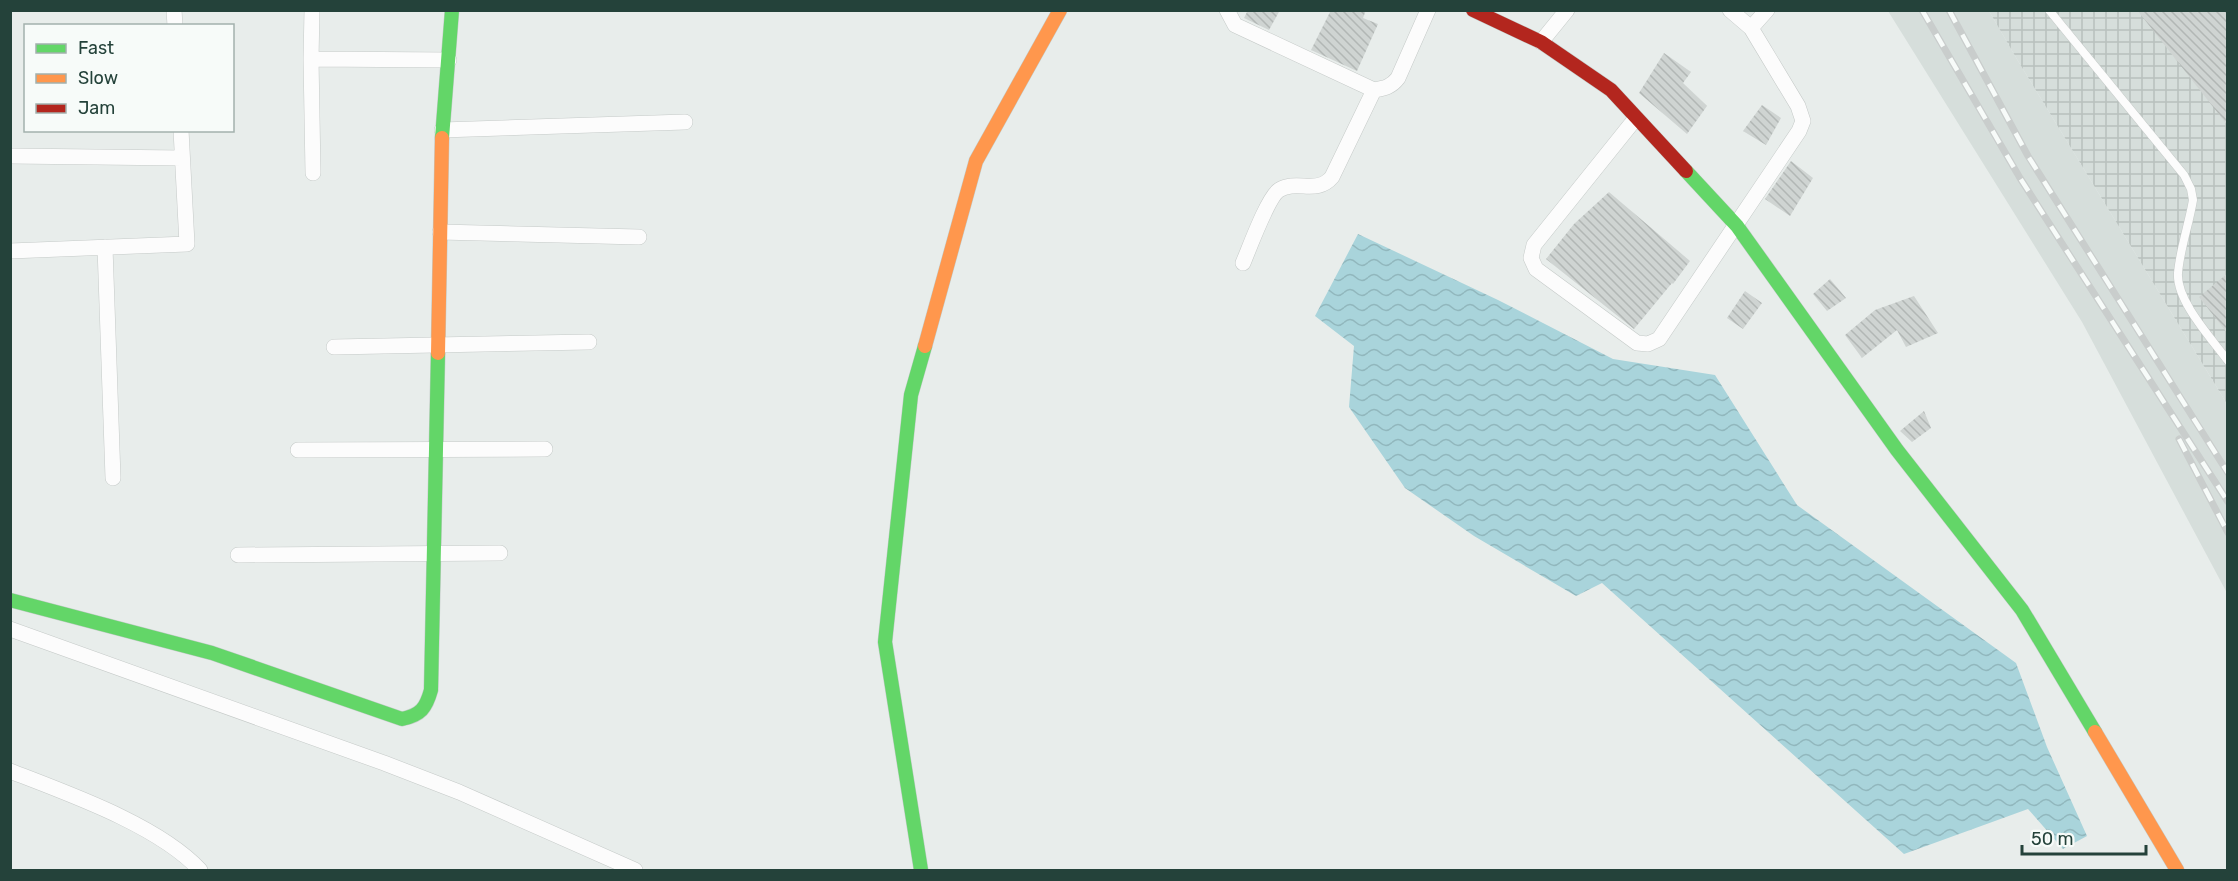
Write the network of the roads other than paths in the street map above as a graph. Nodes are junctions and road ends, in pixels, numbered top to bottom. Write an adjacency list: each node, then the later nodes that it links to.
1 (312, 10): 13 (street)
2 (452, 10): 14 (street)
3 (1060, 10): 45 (street)
4 (1227, 10): 15 (street)
5 (1428, 10): 15 (street)
6 (1473, 10): 12 (street)
7 (1567, 10): 12 (street)
8 (1730, 10): 11 (street)
9 (1767, 10): 11 (street)
10 (2049, 10): 32 (lane)
11 (1751, 28): 23 (street)
12 (1541, 42): 16 (street)
13 (311, 58): 14 (street); 22 (street)
14 (448, 60): 18 (street)
15 (1374, 90): 28 (street)
16 (1636, 118): 23 (street); 23 (street)
17 (685, 122): 18 (street)
18 (442, 130): 24 (street)
19 (181, 132): 21 (street)
20 (10, 156): 21 (street)
21 (183, 158): 26 (street)
22 (313, 173)
23 (1737, 226): 46 (street)
24 (440, 232): 25 (street); 30 (street)
25 (639, 237)
26 (105, 247): 27 (street); 36 (street)
27 (10, 251)
28 (1243, 263)
29 (589, 342): 30 (street)
30 (438, 345): 31 (street); 35 (street)
31 (334, 347)
32 (2228, 361)
33 (545, 449): 35 (street)
34 (298, 450): 35 (street)
35 (436, 450): 38 (street)
36 (113, 478)
37 (500, 553): 38 (street)
38 (433, 554): 39 (street); 40 (street)
39 (238, 555)
40 (10, 600)
41 (10, 629): 44 (street)
42 (10, 771): 43 (street)
43 (200, 870)
44 (635, 870)
45 (921, 870)
46 (2177, 870)

